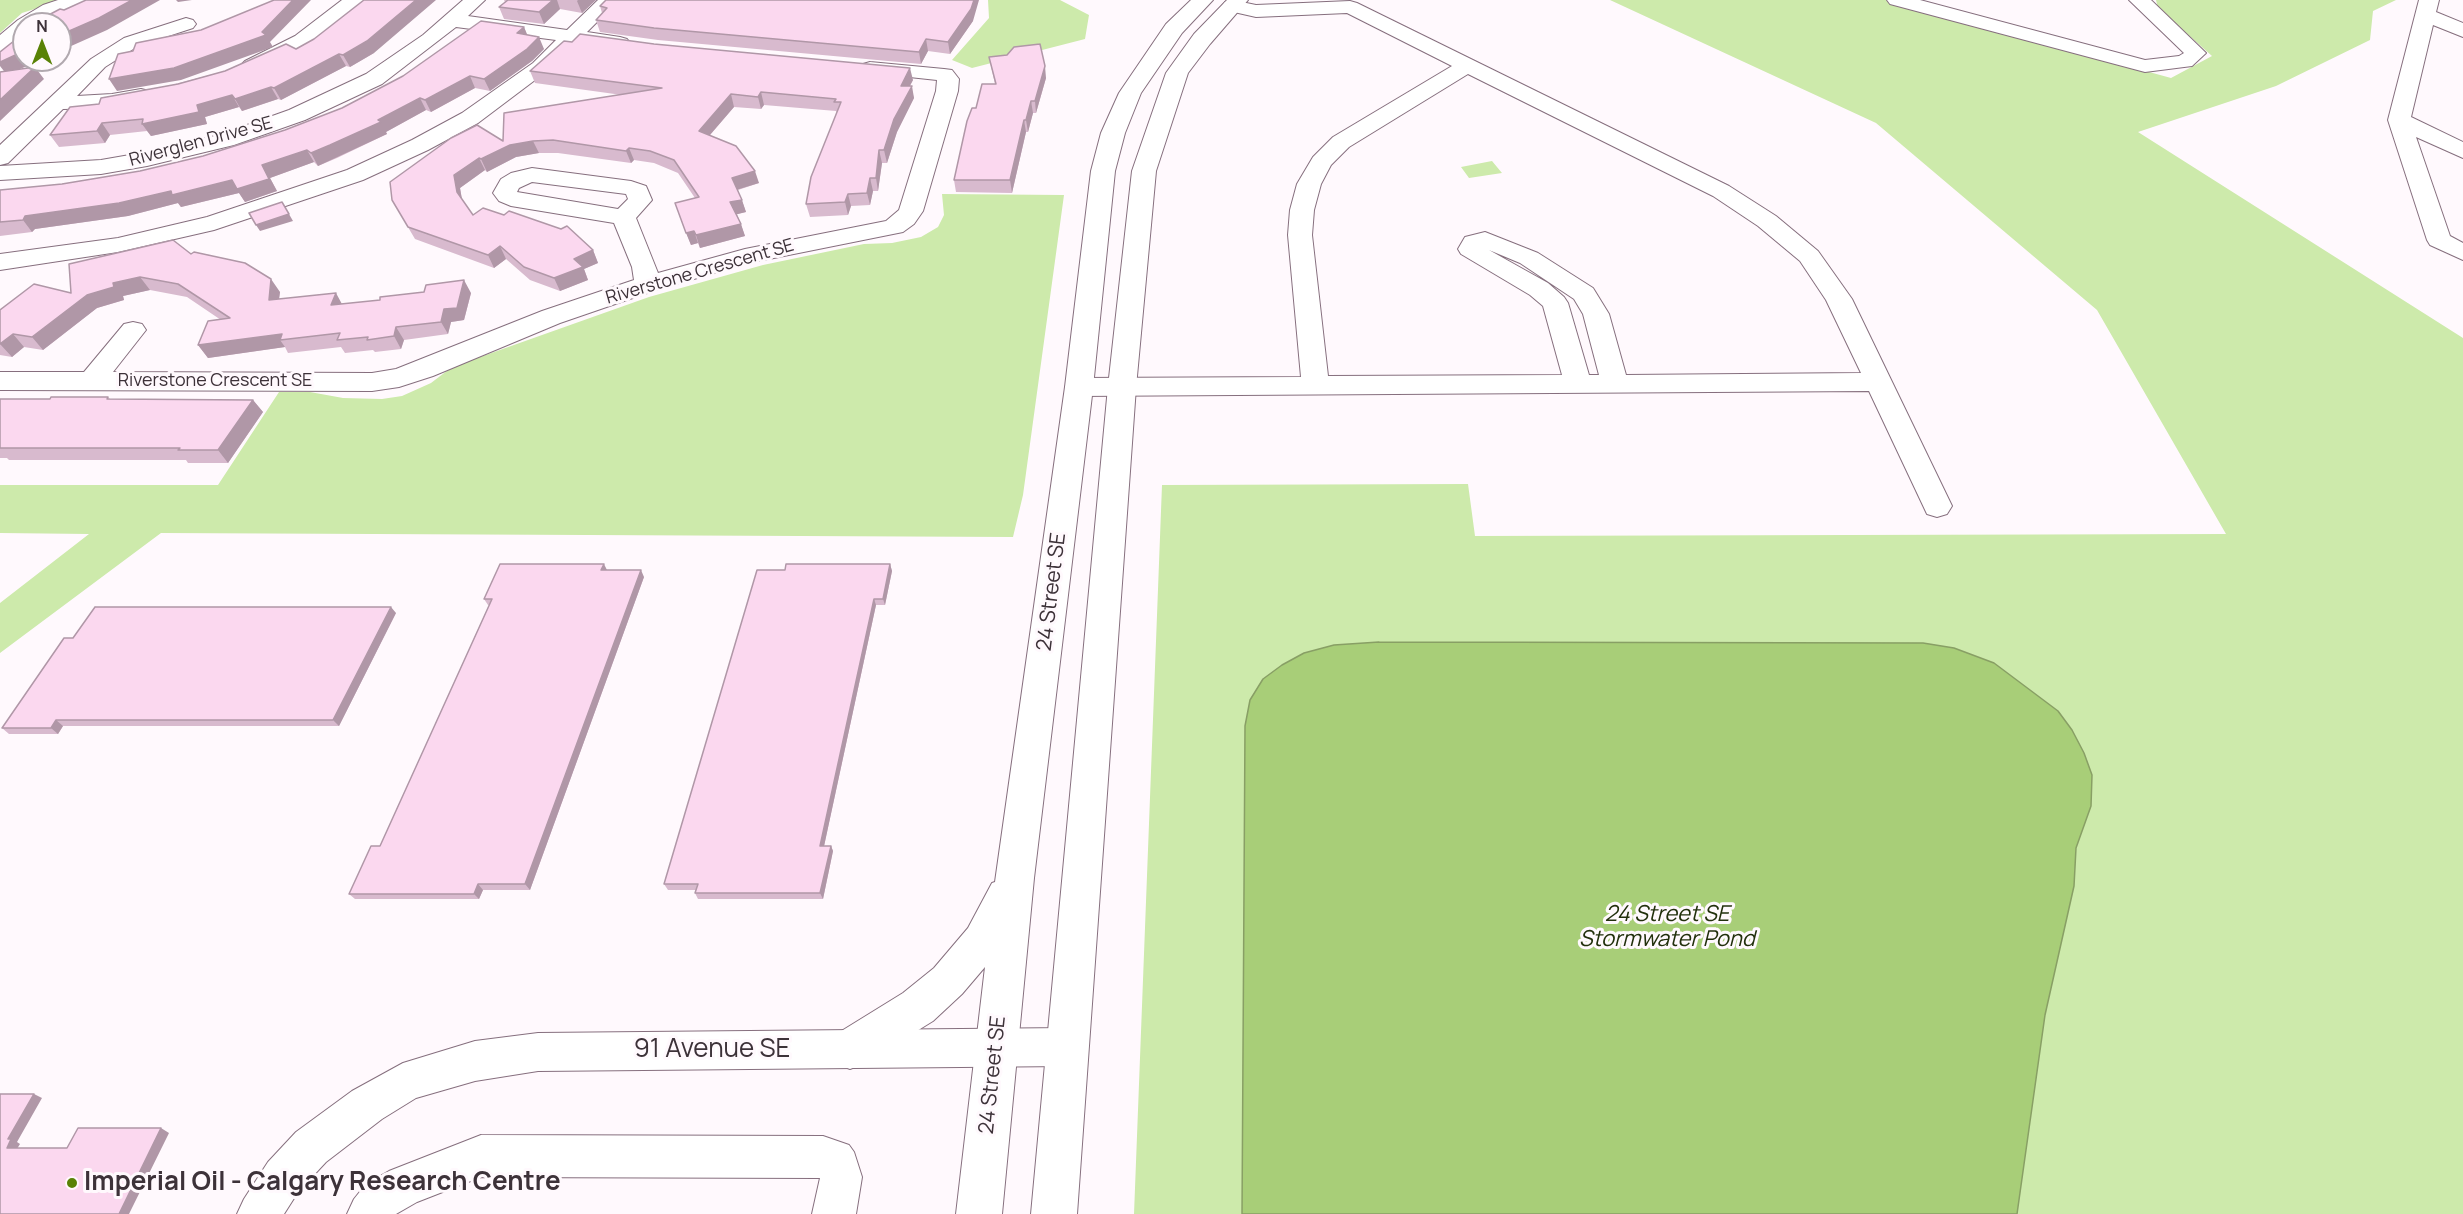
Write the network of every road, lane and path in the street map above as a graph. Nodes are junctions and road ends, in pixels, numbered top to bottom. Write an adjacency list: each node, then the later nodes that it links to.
1 (79, 0): 9 (street)
2 (355, 0): 19 (street)
3 (475, 0): 10 (street, Riverglen Drive SE)
4 (609, 0): 14 (street)
5 (1898, 0): 6 (street)
6 (2139, 0)
7 (1224, 2): 18 (street); 37 (main road, 24 Street SE); 38 (main road)
8 (2427, 7): 12 (street); 22 (street)
9 (45, 12)
10 (451, 20): 14 (street); 25 (street, Riverglen Drive SE)
11 (186, 24): 21 (street)
12 (2463, 31)
13 (12, 36): 15 (street)
14 (571, 36): 16 (street); 28 (street)
15 (0, 46)
16 (647, 46)
17 (852, 66): 29 (street, Riverstone Crescent SE)
18 (1466, 66): 33 (street); 36 (street)
19 (233, 72)
20 (165, 92): 21 (street)
21 (55, 103): 24 (street)
22 (2399, 120): 23 (street); 27 (street)
23 (2463, 151)
24 (0, 158)
25 (0, 173)
26 (624, 217): 26 (street); 29 (street)
27 (2463, 253)
28 (0, 261)
29 (647, 284): 31 (street, Riverstone Crescent SE)
30 (133, 330): 31 (street)
31 (92, 380): 32 (street, Riverstone Crescent SE)
32 (0, 381)
33 (1877, 382): 35 (street); 39 (street)
34 (1578, 384): 35 (street); 35 (street); 36 (street)
35 (1615, 384)
36 (1315, 385): 38 (street)
37 (1079, 387): 38 (street); 40 (main road, 24 Street SE)
38 (1122, 387): 41 (main road)
39 (1937, 506)
40 (1015, 878): 42 (main road, 24 Street SE); 43 (main road)
41 (1066, 1047): 42 (street, 91 Avenue SE); 48 (main road)
42 (995, 1048): 43 (street, 91 Avenue SE); 47 (main road, 24 Street SE)
43 (850, 1049): 44 (street, 91 Avenue SE)
44 (259, 1214)
45 (369, 1214): 46 (street)
46 (834, 1214)
47 (979, 1214)
48 (1054, 1214)

